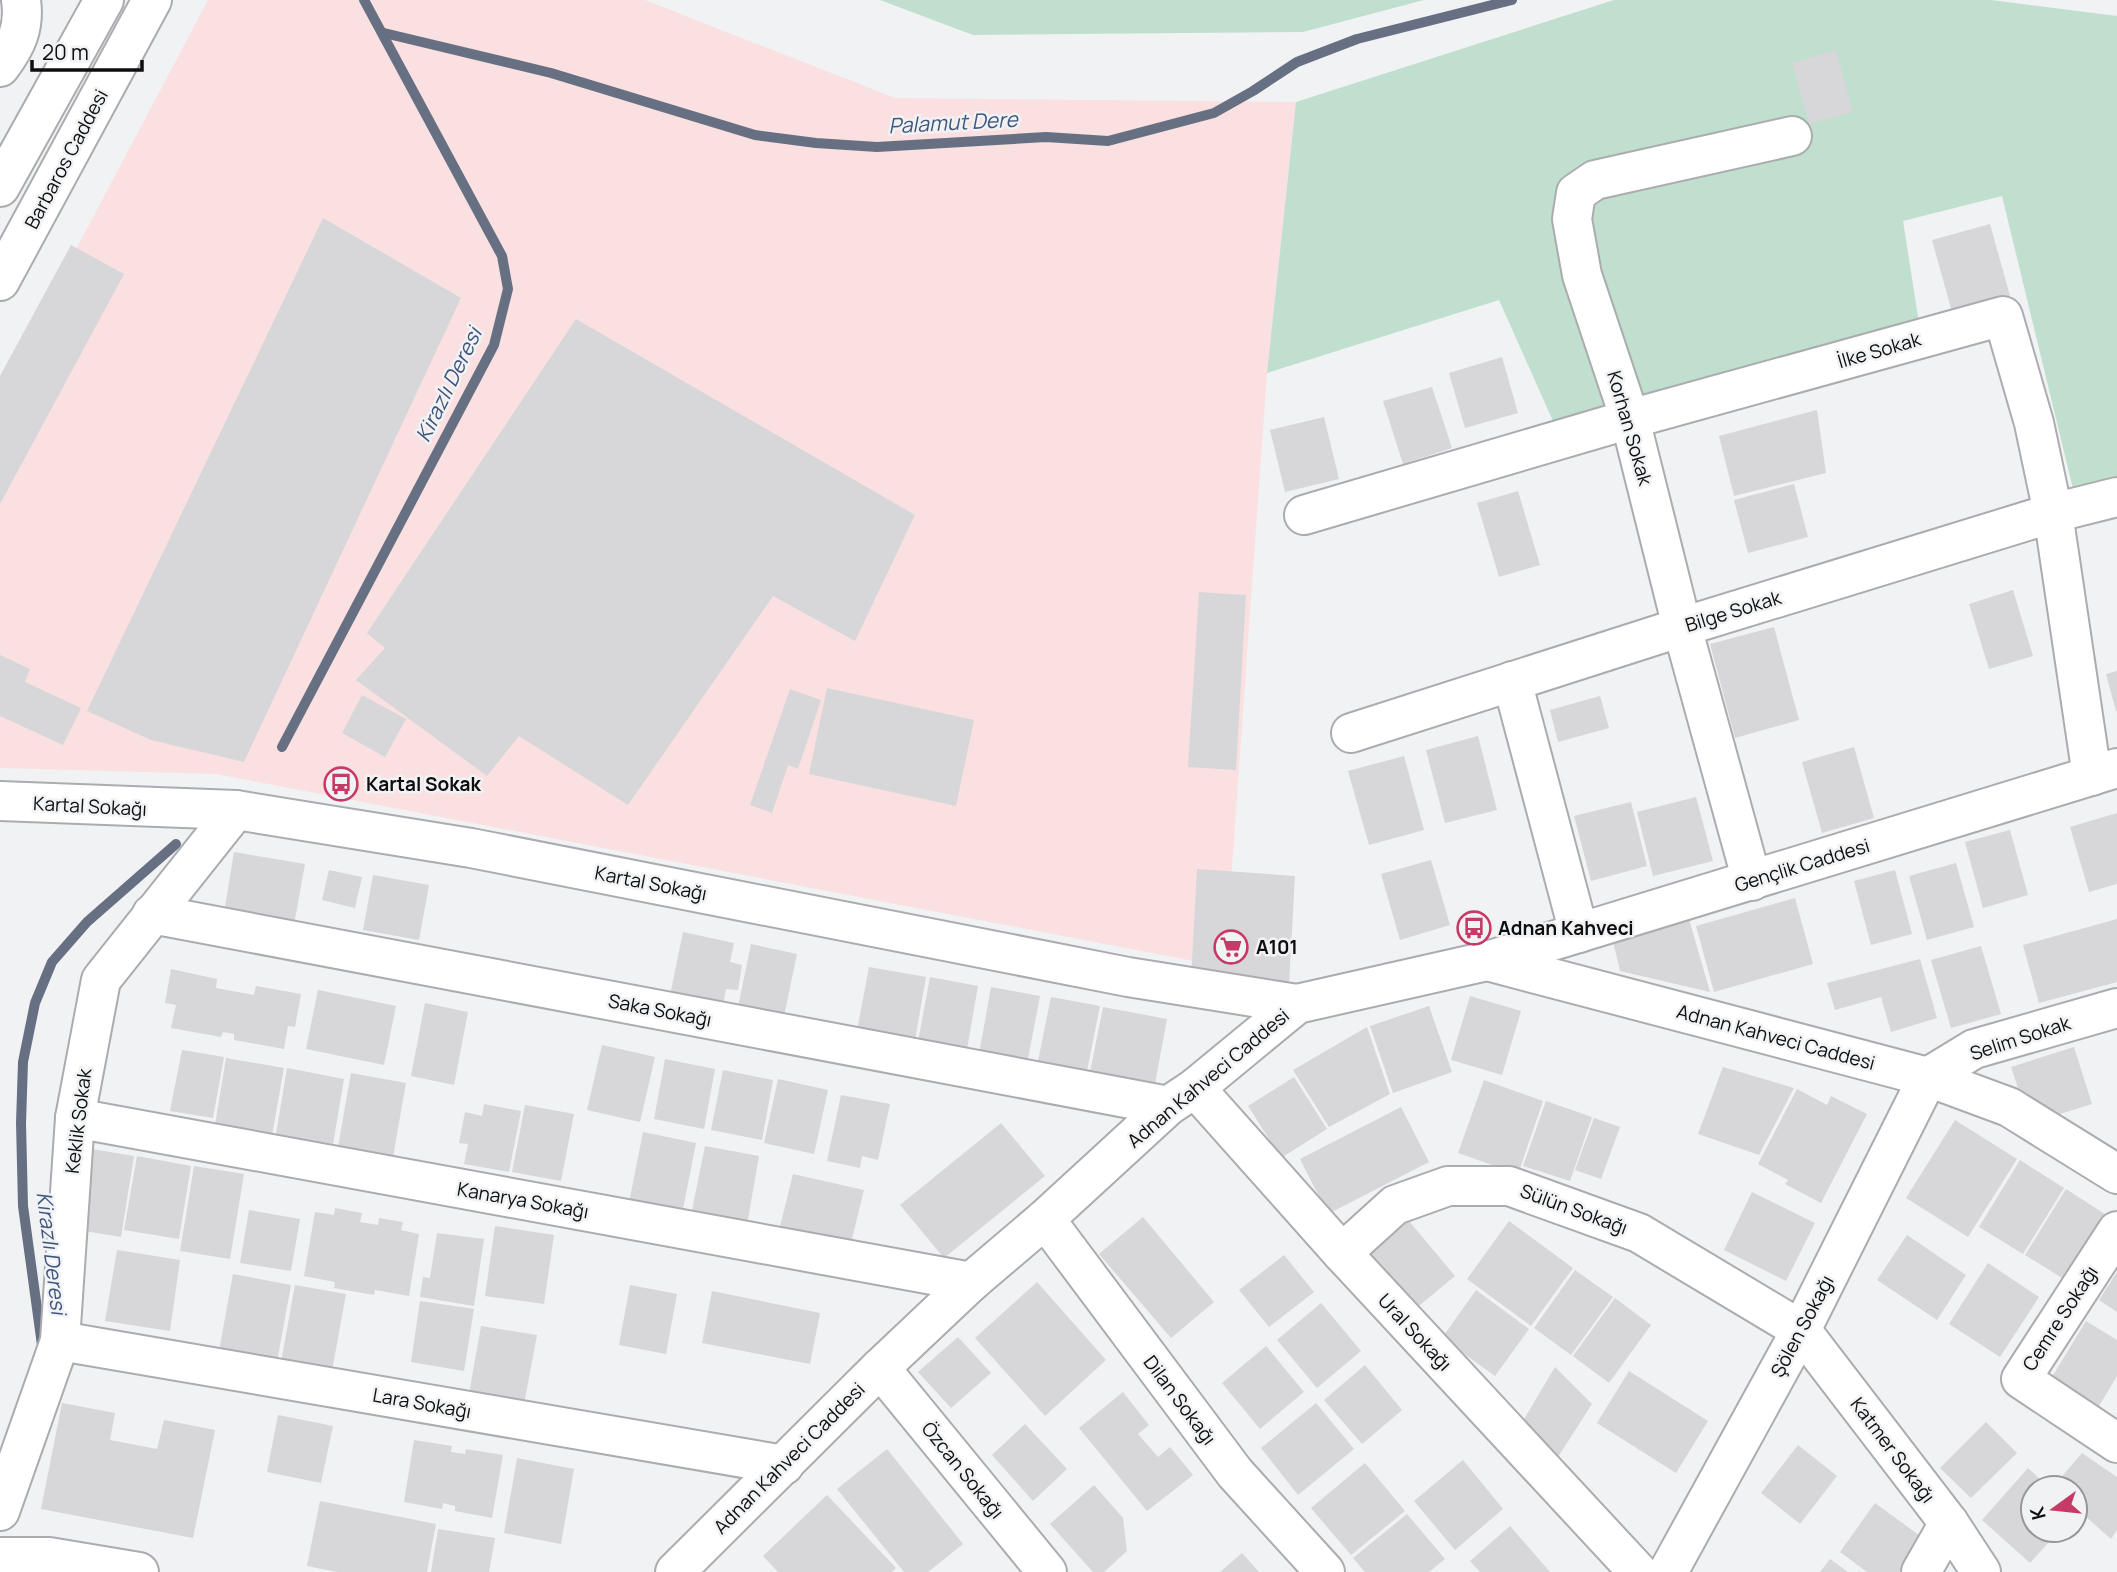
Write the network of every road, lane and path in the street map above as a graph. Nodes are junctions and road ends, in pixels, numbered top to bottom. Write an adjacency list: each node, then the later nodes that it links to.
1 (21, 0): 4 (street)
2 (104, 0): 6 (street)
3 (152, 0): 7 (street, Barbaros Caddesi)
4 (0, 67)
5 (1792, 136): 8 (street, Korhan Sokak)
6 (0, 187)
7 (0, 281)
8 (1630, 419): 10 (street, İlke Sokak); 11 (street, İlke Sokak); 12 (street, Korhan Sokak)
9 (2117, 497): 10 (street, Bilge Sokak)
10 (2053, 513): 12 (street, Bilge Sokak); 15 (street, İlke Sokak)
11 (1304, 514)
12 (1682, 626): 13 (street, Bilge Sokak); 18 (street, Korhan Sokak)
13 (1512, 681): 14 (street, Bilge Sokak); 20 (street)
14 (1351, 733)
15 (2104, 772): 18 (street, Gençlik Caddesi)
16 (0, 801): 17 (street, Kartal Sokağı)
17 (236, 810): 19 (street, Keklik Sokak); 22 (street, Kartal Sokağı)
18 (1752, 881): 20 (street, Gençlik Caddesi)
19 (152, 914): 25 (street, Saka Sokağı); 26 (street, Keklik Sokak)
20 (1578, 933): 21 (street, Gençlik Caddesi)
21 (1487, 961): 22 (street, Adnan Kahveci Caddesi); 24 (street, Adnan Kahveci Caddesi)
22 (1297, 1004): 25 (street, Adnan Kahveci Caddesi)
23 (2117, 1008): 24 (street, Selim Sokak)
24 (1928, 1077): 27 (street, Adnan Kahveci Caddesi); 32 (street, Şölen Sokağı)
25 (1182, 1097): 28 (street, Adnan Kahveci Caddesi); 30 (street, Ural Sokağı)
26 (75, 1118): 31 (street, Kanarya Sokağı); 33 (street, Keklik Sokak)
27 (2117, 1174)
28 (1045, 1219): 31 (street, Adnan Kahveci Caddesi); 43 (street, Dilan Sokağı)
29 (2117, 1231): 35 (street, Cemre Sokağı)
30 (1342, 1254): 32 (street, Sülün Sokağı); 44 (street, Ural Sokağı)
31 (971, 1282): 34 (street, Adnan Kahveci Caddesi)
32 (1801, 1330): 38 (street, Katmer Sokağı); 45 (street, Şölen Sokağı)
33 (60, 1341): 36 (street, Lara Sokağı); 37 (street, Keklik Sokak)
34 (880, 1368): 36 (street, Adnan Kahveci Caddesi); 42 (street, Özcan Sokağı)
35 (2117, 1443)
36 (784, 1465): 41 (street, Adnan Kahveci Caddesi)
37 (0, 1511)
38 (1949, 1523): 46 (street); 47 (street, Katmer Sokağı)
39 (0, 1557): 40 (street)
40 (139, 1572)
41 (675, 1572)
42 (1047, 1572)
43 (1325, 1572)
44 (1638, 1572)
45 (1668, 1572)
46 (1921, 1572)
47 (1981, 1572)

